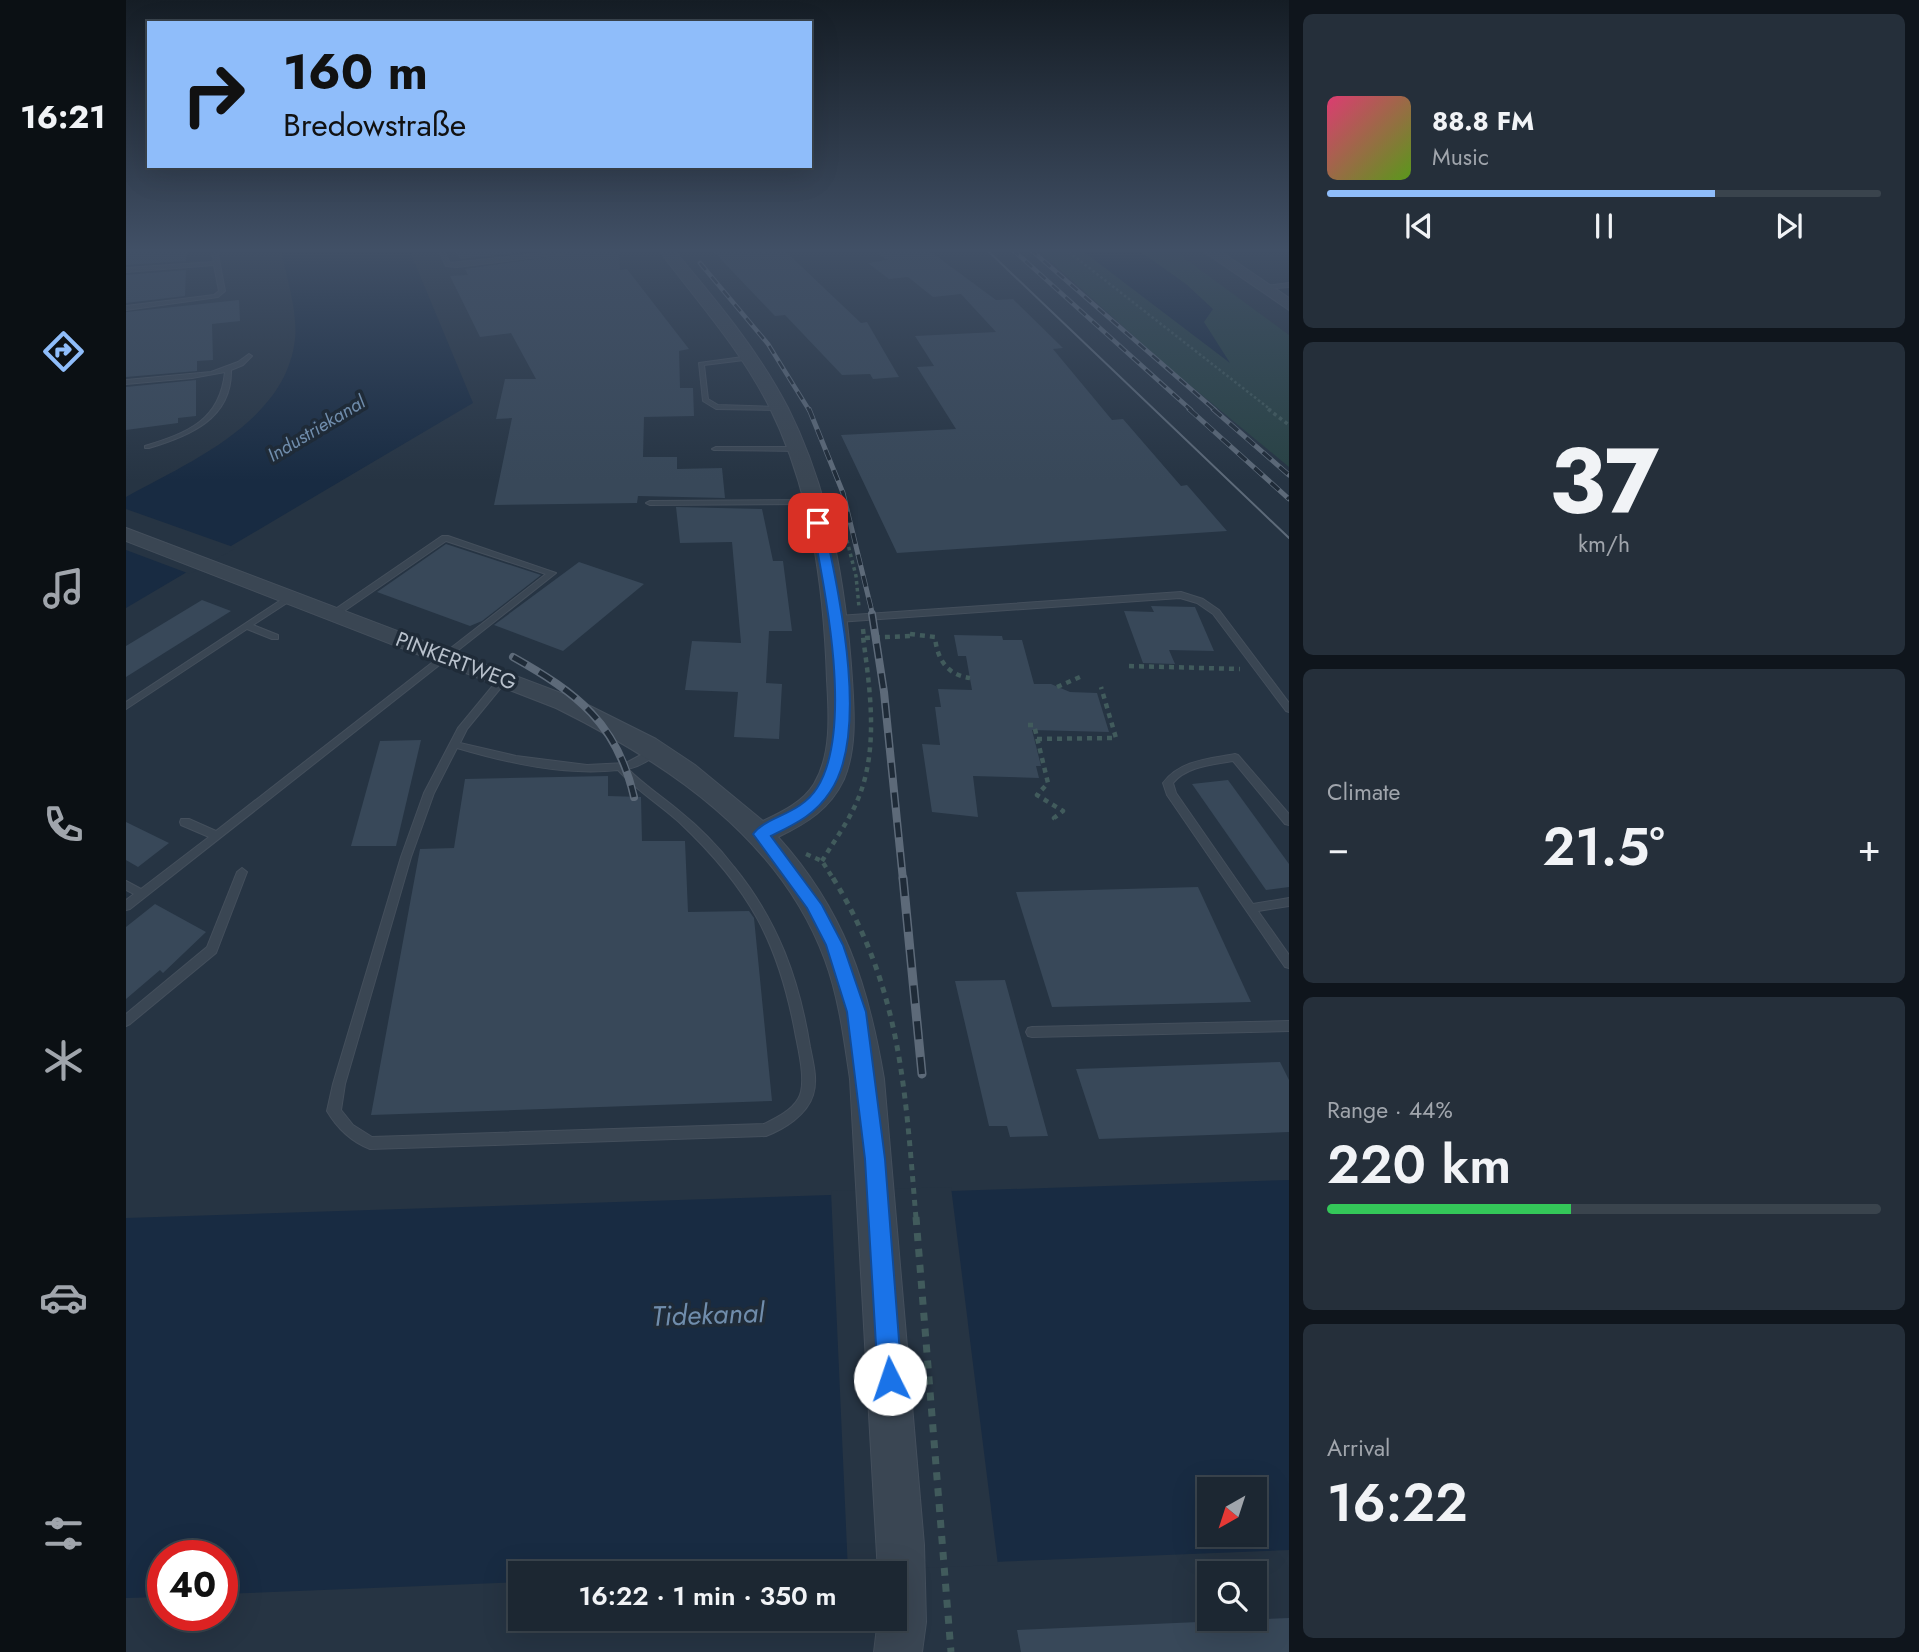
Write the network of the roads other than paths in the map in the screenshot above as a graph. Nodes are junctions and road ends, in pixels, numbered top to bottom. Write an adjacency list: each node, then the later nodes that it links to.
1 (730, 326): 3 (street)
2 (249, 356): 4 (lane)
3 (750, 358): 6 (street); 6 (lane)
4 (228, 371): 5 (lane); 7 (lane)
5 (126, 382)
6 (779, 409): 9 (street)
7 (147, 447)
8 (716, 449): 9 (lane)
9 (796, 449): 10 (street)
10 (814, 502): 11 (lane); 15 (street)
11 (650, 503)
12 (126, 534): 13 (street, PINKERTWEG)
13 (290, 597): 14 (street, PINKERTWEG); 16 (lane)
14 (334, 614): 18 (street, PINKERTWEG); 18 (lane)
15 (838, 619): 21 (lane); 27 (street)
16 (247, 626): 17 (lane); 20 (lane)
17 (275, 637)
18 (447, 657): 19 (street, PINKERTWEG); 28 (lane)
19 (503, 679): 22 (lane); 23 (street, PINKERTWEG)
20 (126, 706)
21 (1289, 709)
22 (454, 744): 24 (lane); 24 (lane)
23 (656, 751): 24 (lane); 27 (street, PINKERTWEG)
24 (621, 766)
25 (1289, 821): 34 (lane)
26 (185, 822): 28 (lane)
27 (761, 834): 39 (street, PINKERTWEG)
28 (217, 836): 31 (lane)
29 (242, 872): 36 (lane)
30 (126, 885): 31 (lane)
31 (142, 894): 33 (lane)
32 (1289, 902): 34 (lane)
33 (126, 906)
34 (1251, 908): 35 (lane)
35 (1289, 964)
36 (126, 1021)
37 (1289, 1026): 38 (lane)
38 (1032, 1032)
39 (900, 1637)

